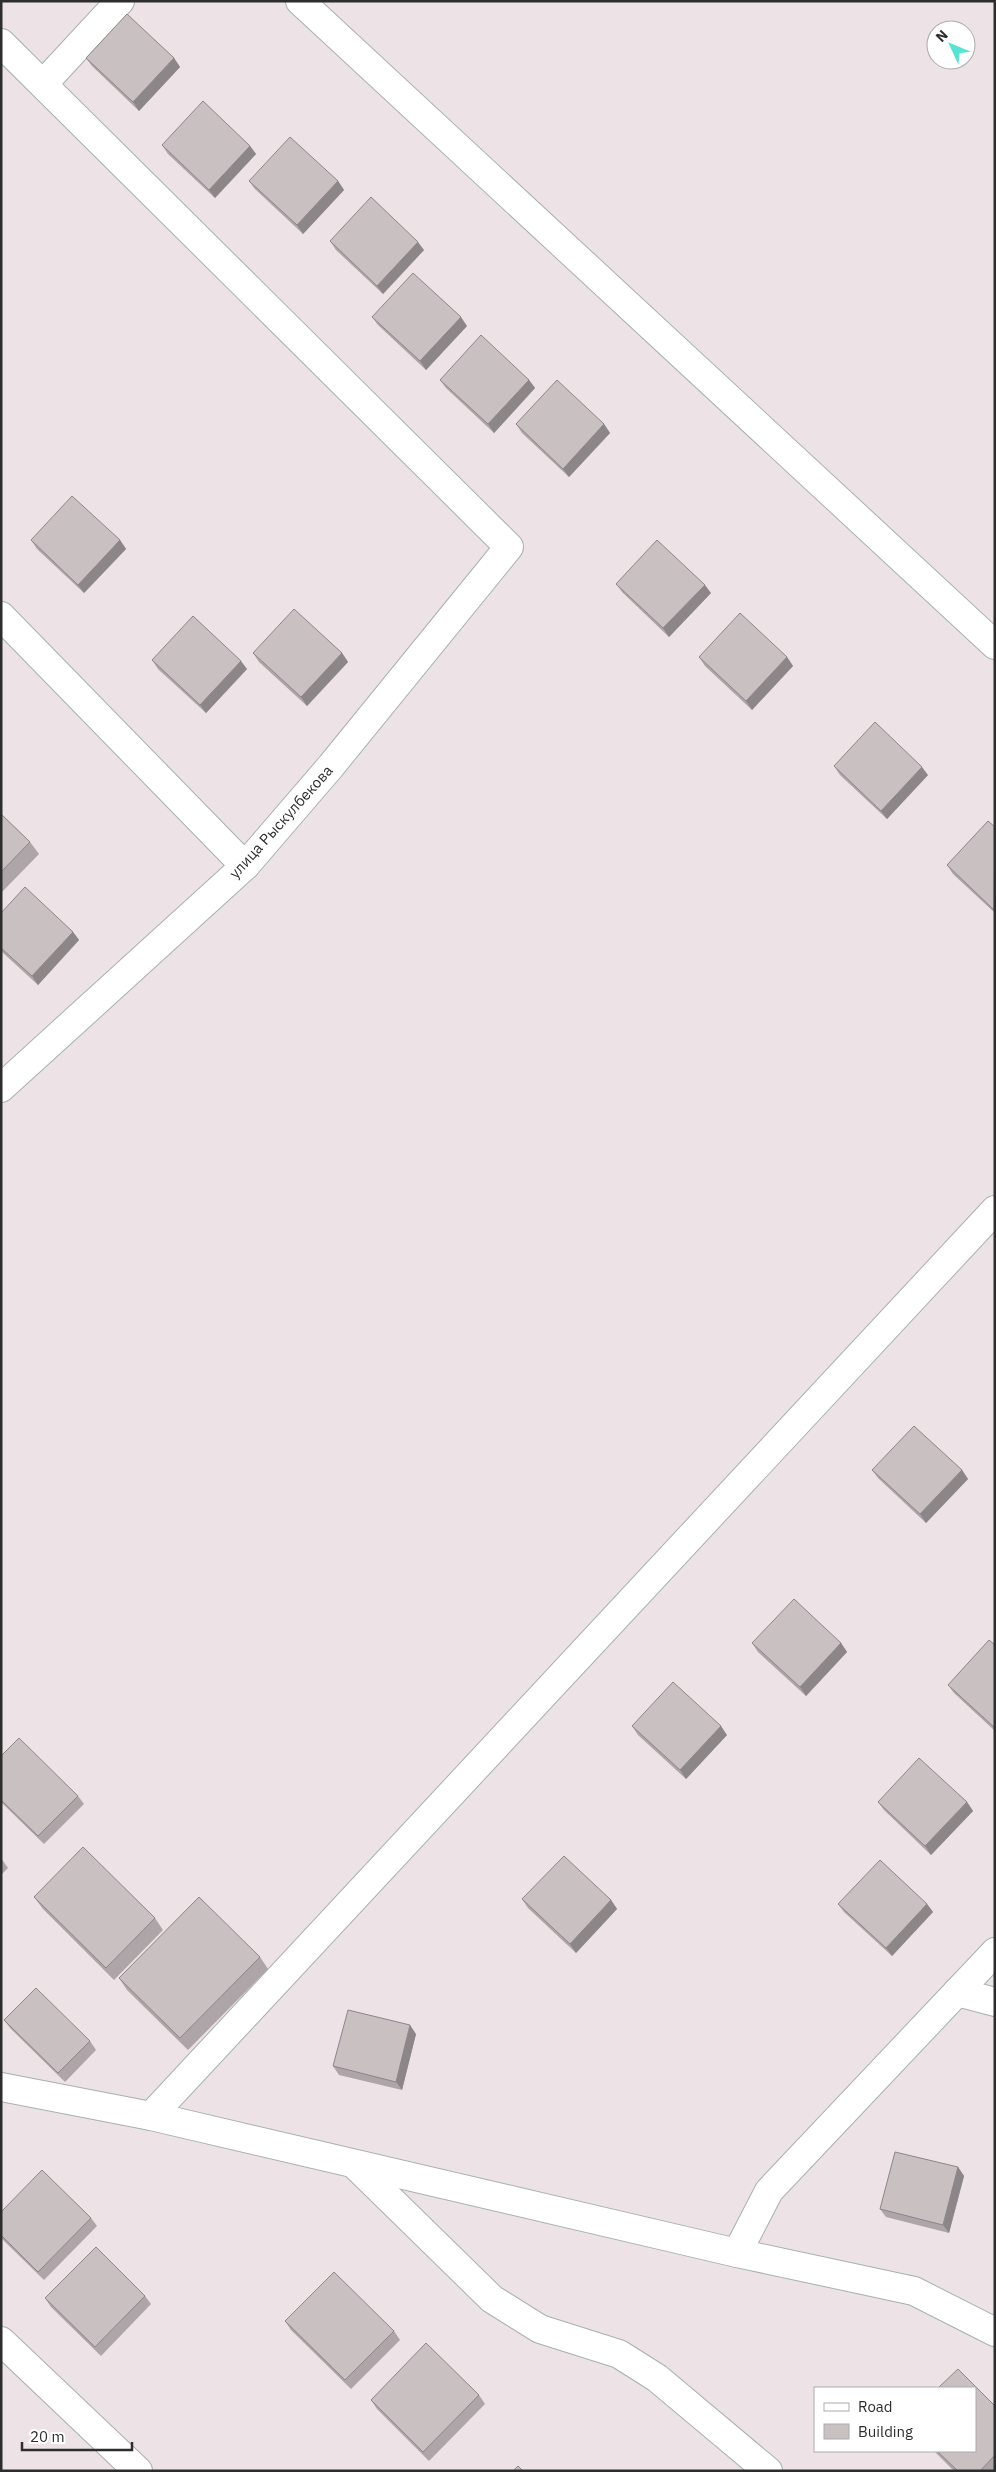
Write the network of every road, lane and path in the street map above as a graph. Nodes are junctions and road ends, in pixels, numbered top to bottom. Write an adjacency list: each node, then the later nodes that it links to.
1 (120, 1): 4 (street)
2 (300, 1): 6 (street)
3 (1, 43): 4 (street)
4 (43, 84): 7 (street, улица Рыскулбекова)
5 (1, 616): 7 (street)
6 (995, 645)
7 (245, 866): 8 (street, улица Рыскулбекова)
8 (1, 1088)
9 (995, 1210): 14 (street)
10 (995, 1952): 11 (street)
11 (957, 1992): 12 (street); 16 (street)
12 (995, 2002)
13 (1, 2087): 14 (street)
14 (151, 2116): 15 (street)
15 (354, 2164): 16 (street); 20 (street)
16 (737, 2253): 17 (street)
17 (995, 2332)
18 (1, 2341): 19 (street)
19 (138, 2471)
20 (768, 2471)

